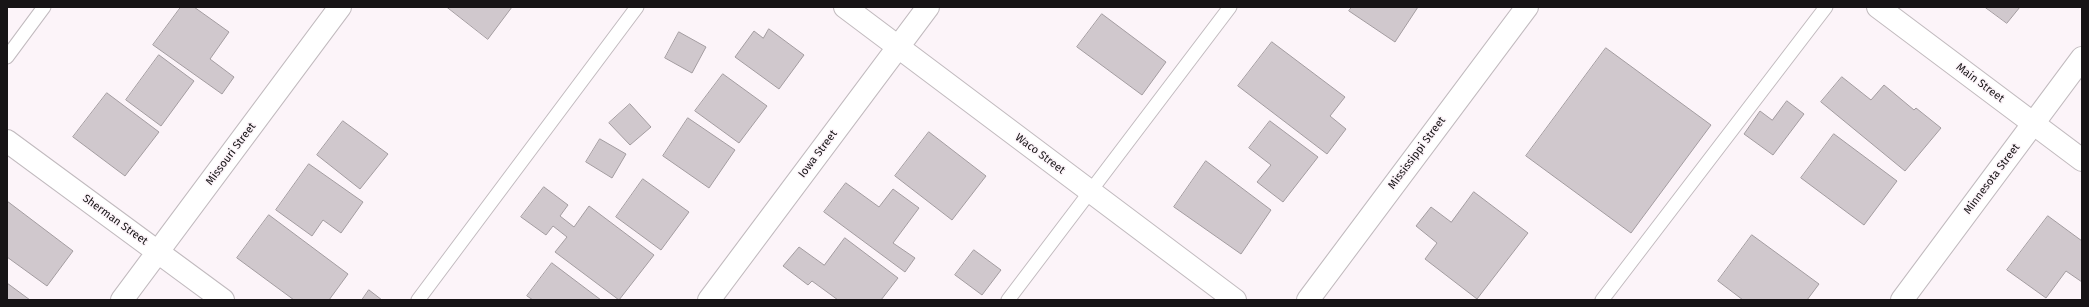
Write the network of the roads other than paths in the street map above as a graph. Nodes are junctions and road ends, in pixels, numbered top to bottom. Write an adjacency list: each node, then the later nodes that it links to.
1 (44, 7): 11 (lane)
2 (340, 7): 17 (street, Missouri Street)
3 (637, 7): 20 (lane)
4 (845, 7): 10 (street, Waco Street)
5 (928, 7): 10 (street, Iowa Street)
6 (1230, 7): 16 (lane)
7 (1526, 7): 24 (street, Mississippi Street)
8 (1826, 7): 25 (lane)
9 (1878, 7): 13 (street, Main Street)
10 (898, 47): 16 (street, Waco Street); 21 (street, Iowa Street)
11 (7, 57)
12 (2082, 58): 13 (street, Minnesota Street)
13 (2033, 123): 15 (street, Main Street); 26 (street, Minnesota Street)
14 (7, 141): 17 (street, Sherman Street)
15 (2082, 160)
16 (1092, 193): 22 (lane); 23 (street, Waco Street)
17 (158, 252): 18 (street, Missouri Street); 19 (street, Sherman Street)
18 (122, 300)
19 (223, 300)
20 (418, 300)
21 (709, 300)
22 (1008, 300)
23 (1235, 300)
24 (1308, 300)
25 (1602, 300)
26 (1902, 300)

